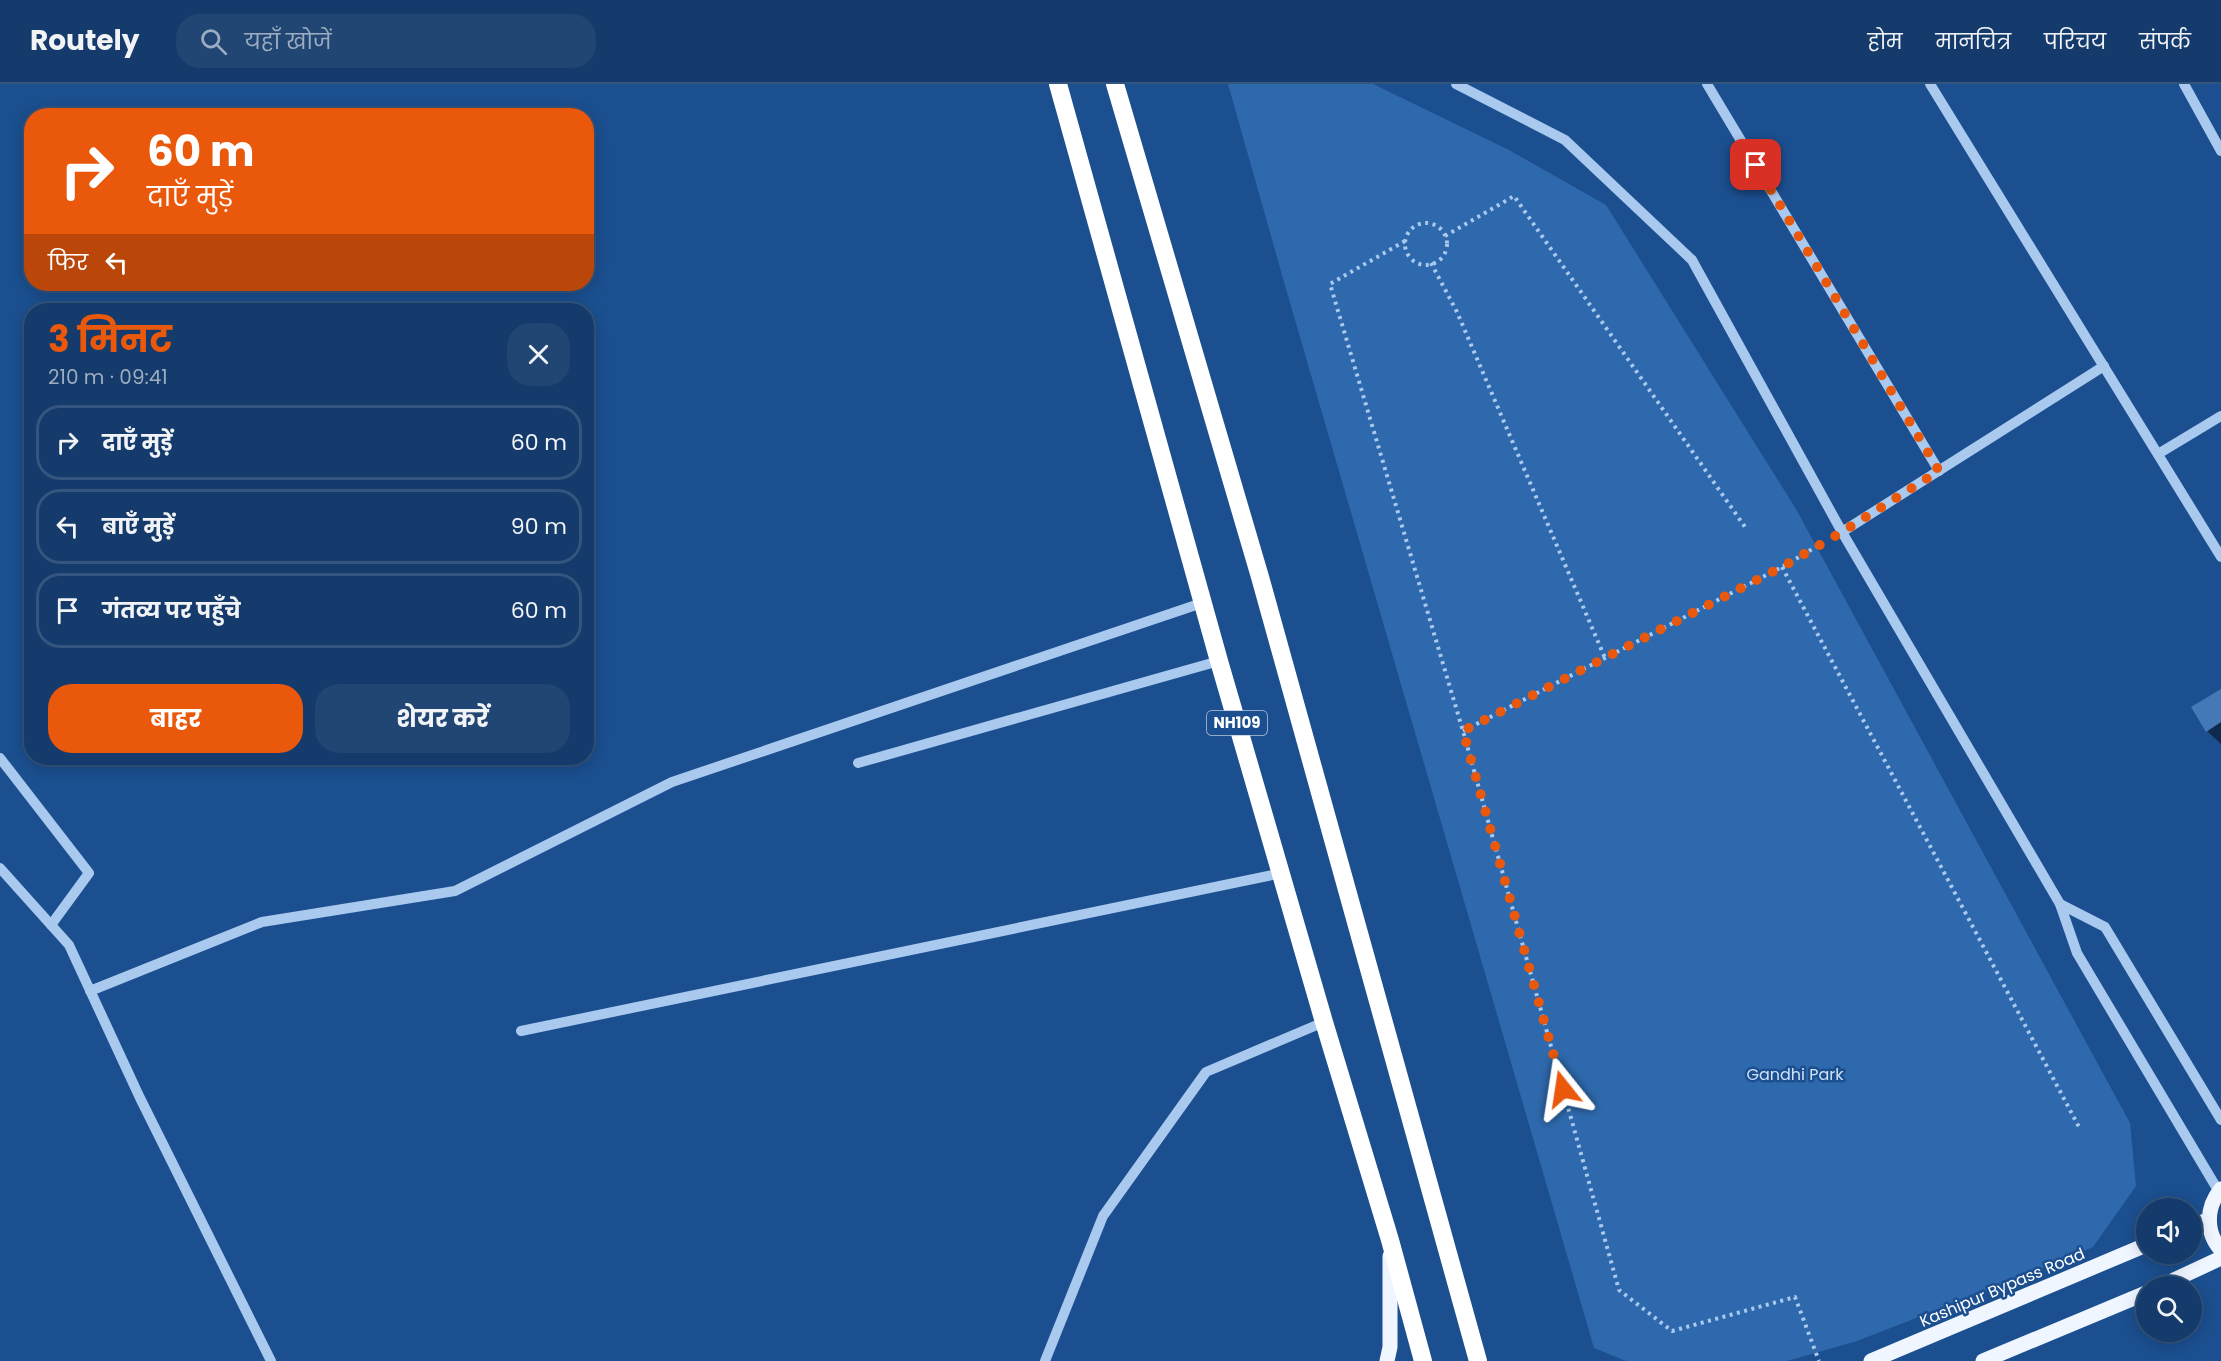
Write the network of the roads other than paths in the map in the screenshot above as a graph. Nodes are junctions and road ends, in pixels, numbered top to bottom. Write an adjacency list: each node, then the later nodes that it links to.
1 (1058, 84): 14 (highway, NH109)
2 (1115, 84): 39 (highway)
3 (1456, 84): 12 (street)
4 (1707, 84): 11 (street)
5 (1930, 84): 8 (street)
6 (2184, 84): 7 (street)
7 (2221, 151)
8 (2104, 366): 10 (street); 11 (street)
9 (2221, 416): 10 (street)
10 (2158, 454): 13 (street)
11 (1939, 471): 12 (street)
12 (1842, 532): 20 (street)
13 (2221, 556)
14 (1202, 603): 15 (highway, NH109); 22 (street)
15 (1219, 661): 17 (street); 19 (highway, NH109)
16 (0, 758): 21 (street)
17 (858, 763)
18 (0, 868): 21 (street)
19 (1282, 873): 23 (highway, NH109); 24 (street)
20 (2060, 904): 25 (street); 26 (street)
21 (51, 925): 22 (street)
22 (90, 991): 35 (street)
23 (1324, 1022): 29 (highway, NH109); 36 (street)
24 (521, 1030)
25 (2221, 1120)
26 (2220, 1190): 27 (main road)
27 (2209, 1220): 28 (main road); 31 (main road)
28 (2202, 1223)
29 (1390, 1240): 37 (main road); 38 (highway, NH109)
30 (2136, 1249): 40 (main road, Kashipur Bypass Road)
31 (2221, 1250)
32 (2221, 1258): 33 (main road)
33 (2183, 1276)
34 (2136, 1297): 41 (main road)
35 (271, 1361)
36 (1045, 1361)
37 (1387, 1361)
38 (1423, 1361)
39 (1478, 1361)
40 (1871, 1361)
41 (1983, 1361)

